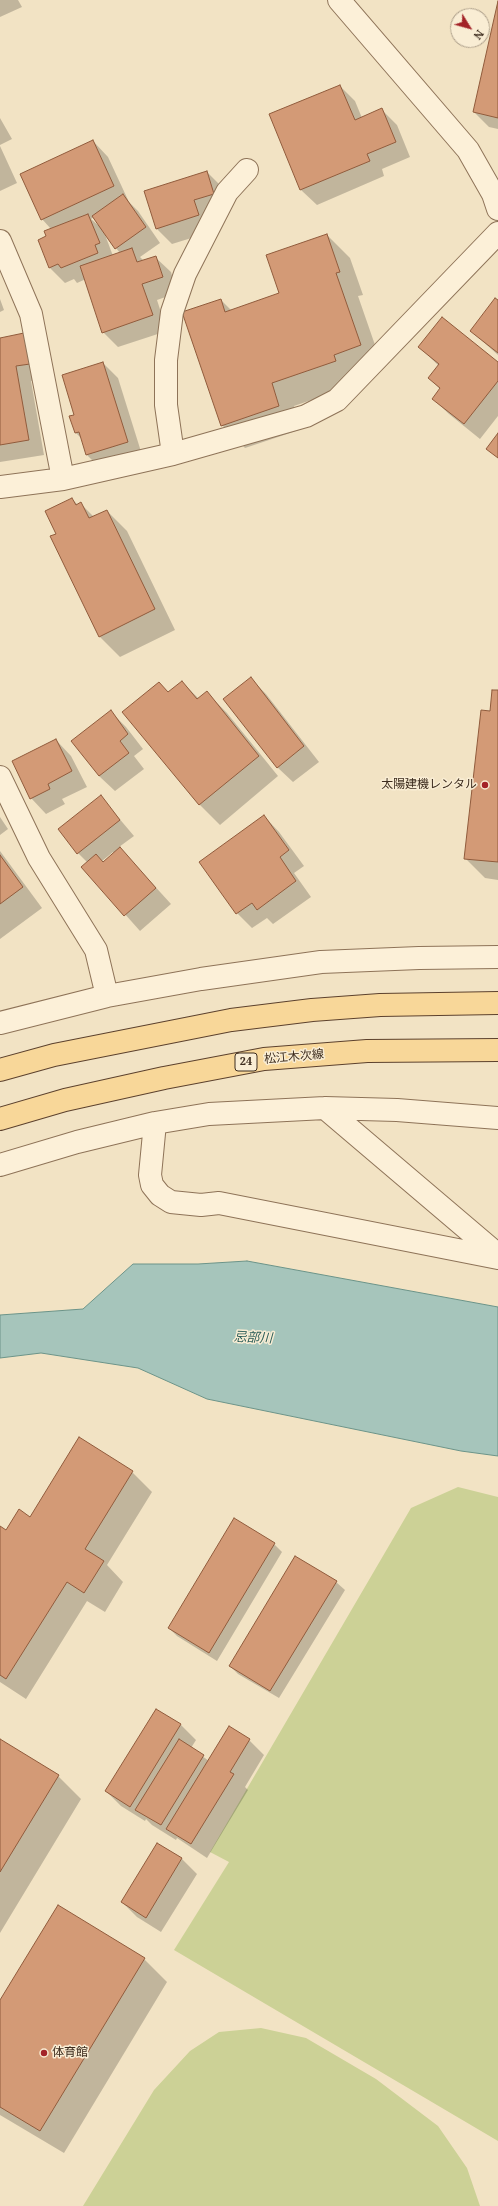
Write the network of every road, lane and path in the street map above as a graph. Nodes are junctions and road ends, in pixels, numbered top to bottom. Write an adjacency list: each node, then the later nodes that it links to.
1 (339, 0): 3 (street)
2 (247, 170): 6 (street)
3 (498, 209)
4 (498, 233): 6 (street)
5 (0, 241): 7 (street)
6 (173, 454): 7 (street)
7 (63, 479): 8 (street)
8 (0, 487)
9 (0, 777): 11 (street)
10 (498, 957): 11 (street)
11 (107, 996): 13 (street)
12 (498, 1003): 15 (main road)
13 (0, 1023)
14 (498, 1050): 18 (main road, 松江木次線 / 24)
15 (0, 1070)
16 (325, 1108): 17 (street); 19 (street); 21 (street)
17 (498, 1118)
18 (0, 1119)
19 (155, 1123): 20 (street); 22 (street)
20 (0, 1165)
21 (498, 1255)
22 (498, 1258)

